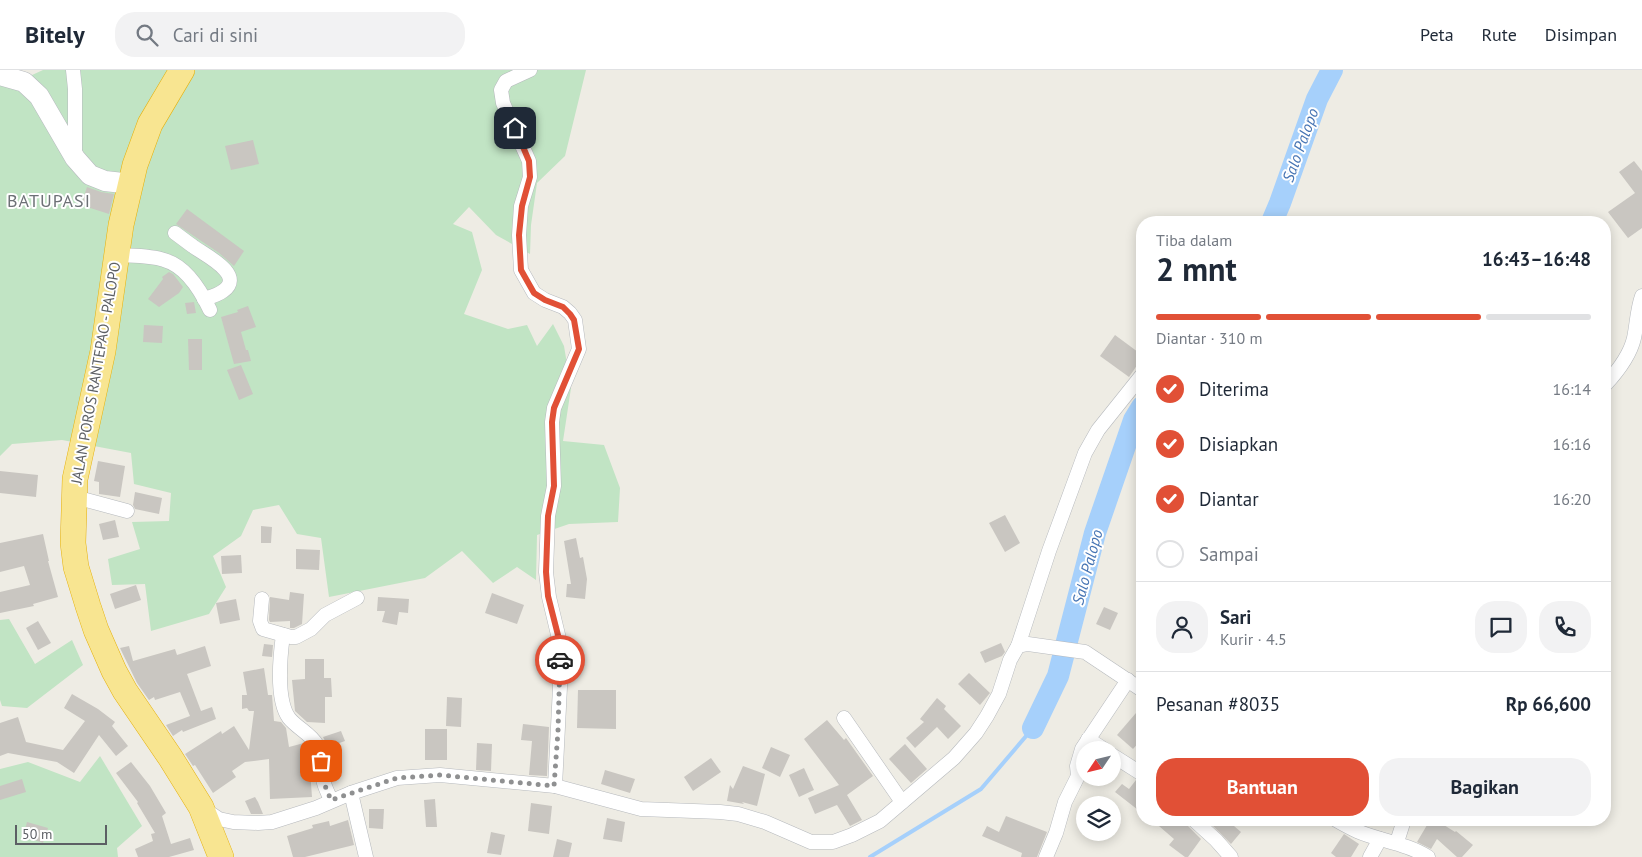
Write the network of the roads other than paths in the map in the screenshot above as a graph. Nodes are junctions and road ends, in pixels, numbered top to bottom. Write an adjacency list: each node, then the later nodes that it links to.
1 (73, 70): 5 (street)
2 (182, 70): 6 (highway, JALAN POROS RANTEPAO - PALOPO)
3 (530, 70): 25 (street)
4 (0, 75): 5 (street)
5 (75, 158): 6 (street)
6 (132, 184): 8 (highway, JALAN POROS RANTEPAO - PALOPO)
7 (175, 233): 8 (street)
8 (117, 255): 12 (highway, JALAN POROS RANTEPAO - PALOPO)
9 (1642, 296): 10 (street)
10 (1611, 377)
11 (1136, 382): 17 (street)
12 (75, 497): 13 (street); 29 (highway, JALAN POROS RANTEPAO - PALOPO)
13 (127, 511)
14 (357, 598): 16 (street)
15 (262, 599): 16 (street)
16 (283, 635): 27 (street)
17 (1023, 645): 18 (street); 28 (street)
18 (1128, 680): 19 (street); 21 (street)
19 (1136, 686)
20 (844, 718): 28 (street)
21 (1088, 739): 22 (street); 37 (street)
22 (1091, 741)
23 (1121, 761): 24 (street)
24 (1136, 770)
25 (554, 786): 26 (street); 28 (street)
26 (351, 793): 27 (street); 36 (street)
27 (331, 800): 29 (street)
28 (902, 802)
29 (201, 807): 35 (highway, JALAN POROS RANTEPAO - PALOPO)
30 (1201, 826): 38 (street)
31 (1347, 826): 33 (street)
32 (1402, 826): 34 (street)
33 (1380, 839): 34 (street); 39 (street)
34 (1397, 842): 40 (street)
35 (221, 857)
36 (366, 857)
37 (1046, 857)
38 (1231, 857)
39 (1370, 857)
40 (1428, 857)

